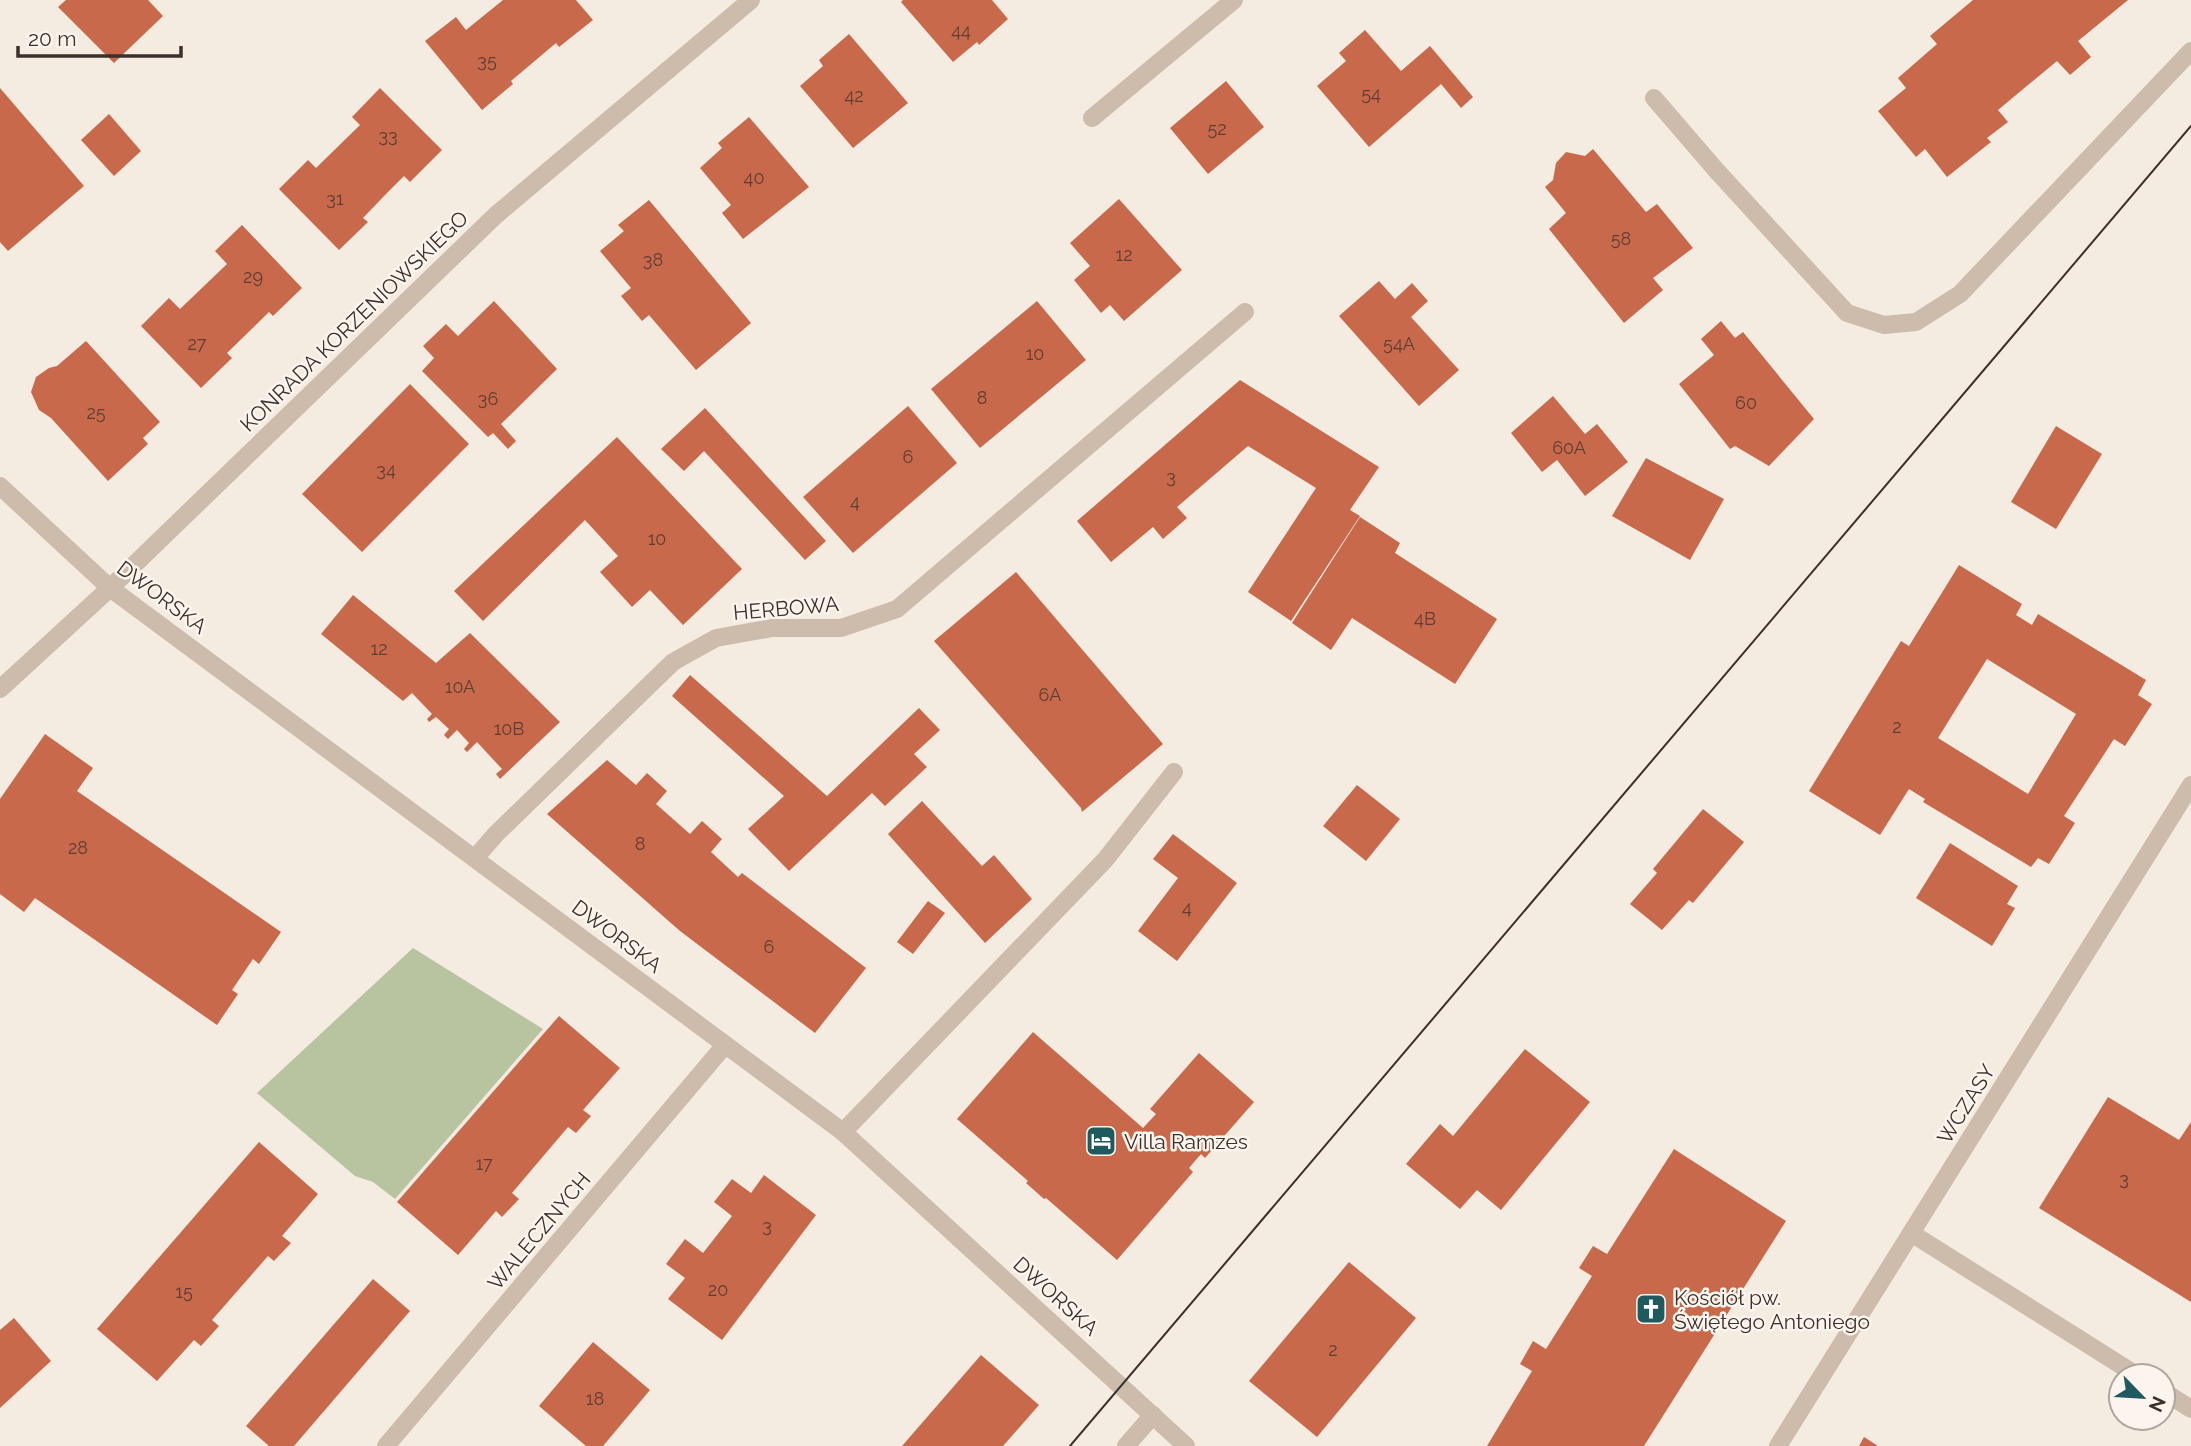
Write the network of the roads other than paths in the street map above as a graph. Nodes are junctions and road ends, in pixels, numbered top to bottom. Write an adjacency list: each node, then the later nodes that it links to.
1 (751, 0): 8 (street, KONRADA KORZENIOWSKIEGO)
2 (1234, 0): 5 (street)
3 (2191, 51): 4 (street)
4 (1654, 98)
5 (1092, 118)
6 (1245, 312): 12 (street, HERBOWA)
7 (0, 486): 8 (street, DWORSKA)
8 (110, 588): 9 (street, KONRADA KORZENIOWSKIEGO); 12 (street, DWORSKA)
9 (0, 689)
10 (1174, 772): 14 (street)
11 (2191, 785): 15 (street, WCZASY)
12 (475, 858): 13 (street, DWORSKA)
13 (725, 1045): 14 (street, DWORSKA); 18 (street, WALECZNYCH)
14 (843, 1132): 17 (street, DWORSKA)
15 (1911, 1233): 16 (street); 21 (street, WCZASY)
16 (2116, 1362)
17 (1153, 1415): 19 (street); 20 (street, DWORSKA)
18 (386, 1446)
19 (1126, 1446)
20 (1186, 1446)
21 (1778, 1446)

